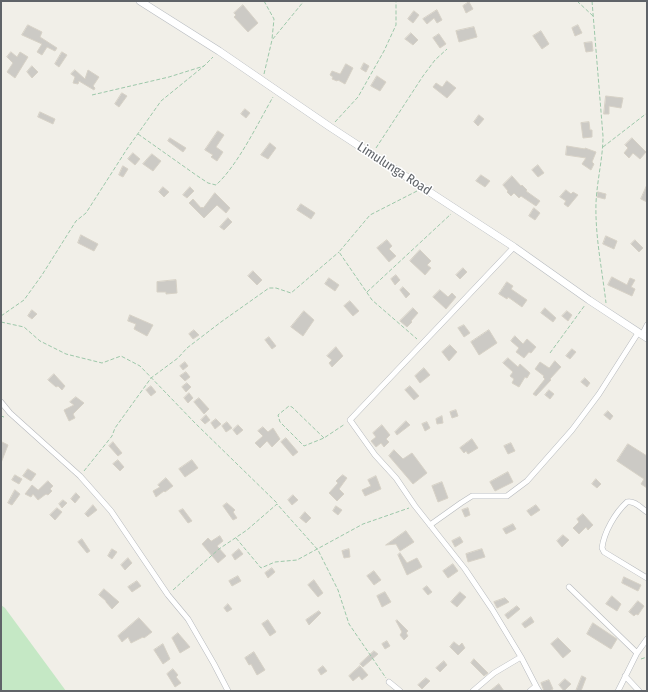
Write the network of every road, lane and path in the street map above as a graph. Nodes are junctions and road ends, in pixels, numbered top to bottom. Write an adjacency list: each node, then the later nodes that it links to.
1 (140, 1): 10 (main road, Limulunga Road)
2 (264, 1): 8 (path)
3 (304, 1): 8 (path)
4 (396, 1): 16 (path)
5 (577, 1): 7 (path)
6 (592, 1): 7 (path)
7 (593, 16): 18 (path)
8 (272, 40): 12 (path)
9 (447, 49): 19 (path)
10 (219, 51): 11 (path); 12 (main road, Limulunga Road)
11 (204, 66): 14 (path); 17 (path)
12 (263, 81): 13 (main road, Limulunga Road)
13 (277, 91): 16 (main road, Limulunga Road); 17 (path)
14 (92, 95)
15 (647, 113): 18 (path)
16 (330, 126): 19 (main road, Limulunga Road)
17 (138, 133): 27 (path)
18 (603, 147): 26 (path)
19 (373, 154): 20 (main road, Limulunga Road)
20 (424, 188): 21 (main road, Limulunga Road); 23 (path)
21 (456, 209): 22 (main road, Limulunga Road); 24 (path)
22 (514, 247): 25 (main road, Limulunga Road); 31 (street)
23 (339, 252): 24 (path); 33 (path)
24 (367, 292): 31 (path)
25 (589, 300): 26 (main road, Limulunga Road); 32 (path)
26 (607, 312): 30 (main road, Limulunga Road)
27 (1, 316)
28 (1, 322): 33 (path)
29 (647, 325): 30 (street)
30 (642, 335): 41 (street)
31 (422, 343): 35 (street)
32 (550, 353)
33 (151, 378): 37 (path); 38 (path)
34 (1, 402): 37 (street)
35 (350, 420): 36 (path); 39 (street)
36 (324, 438): 36 (path)
37 (80, 476): 46 (street)
38 (277, 504): 42 (path); 43 (path)
39 (415, 506): 41 (street); 43 (path)
40 (647, 512): 44 (street)
41 (430, 525): 49 (street)
42 (236, 537): 43 (path); 46 (path)
43 (318, 550): 51 (path)
44 (647, 578)
45 (569, 587): 48 (street)
46 (168, 594): 54 (street)
47 (647, 639): 48 (street)
48 (637, 653): 50 (street)
49 (521, 657): 52 (street); 53 (street)
50 (625, 676): 58 (street); 59 (street)
51 (389, 682): 55 (street)
52 (538, 688): 57 (street)
53 (479, 689): 56 (street)
54 (228, 691)
55 (400, 691)
56 (472, 691)
57 (530, 691)
58 (618, 691)
59 (639, 691)

